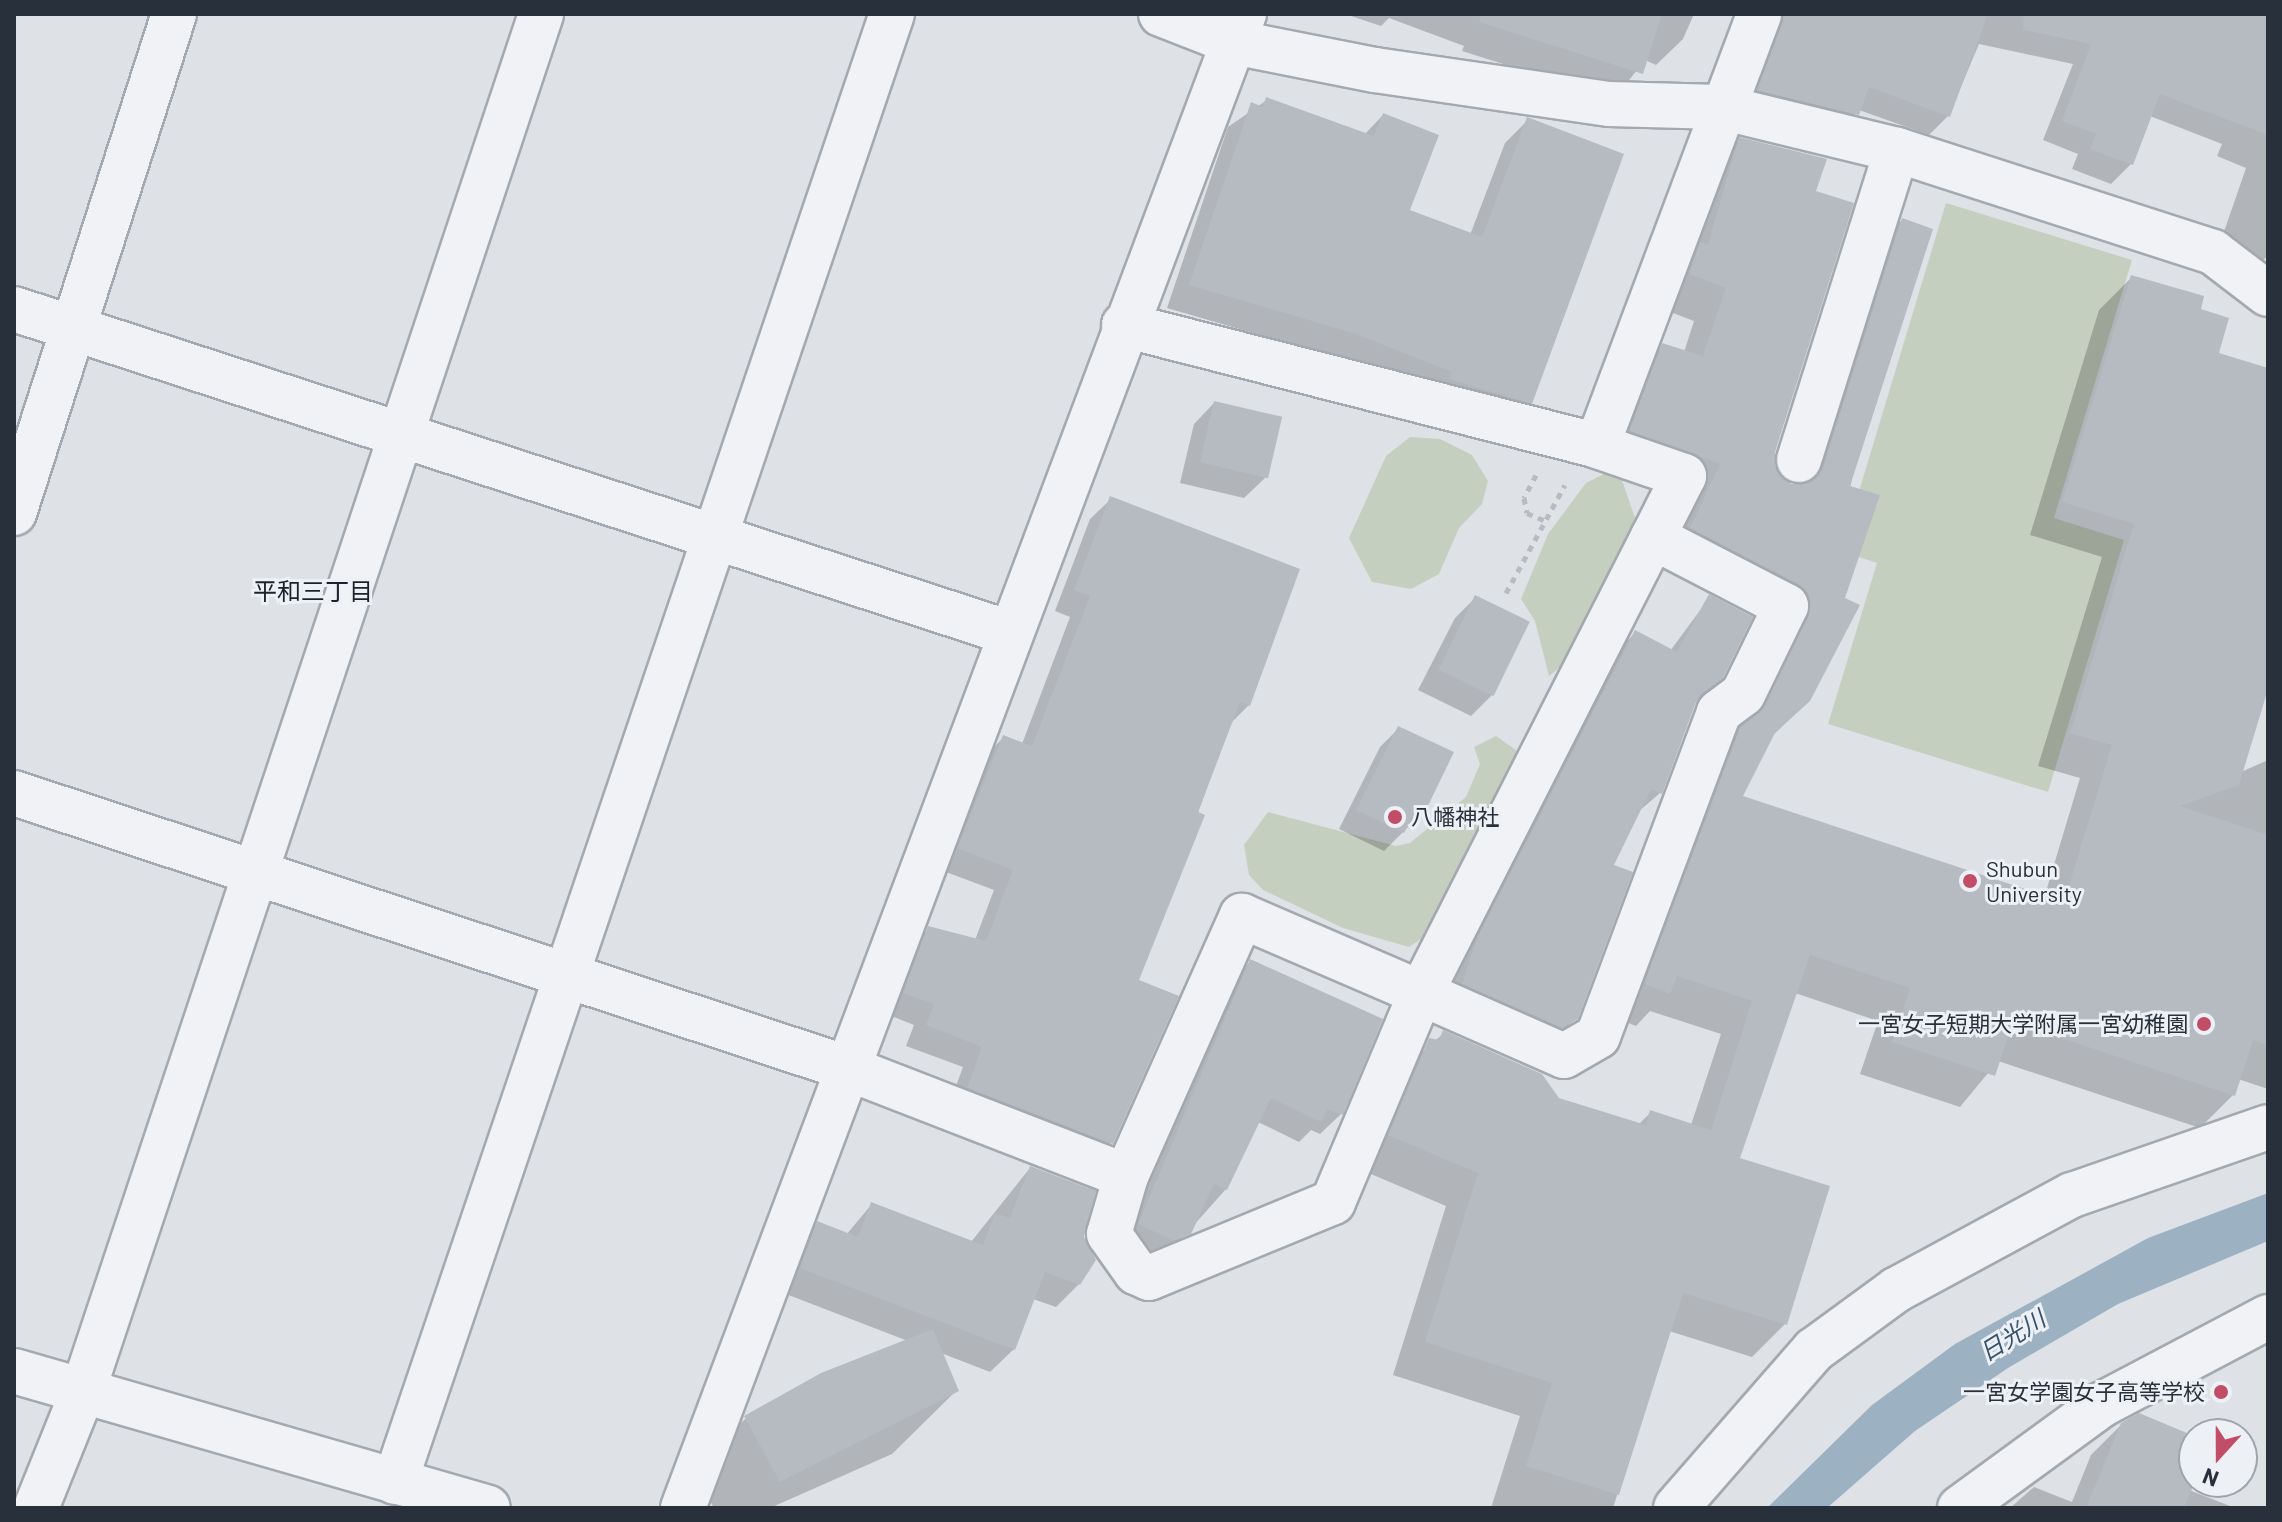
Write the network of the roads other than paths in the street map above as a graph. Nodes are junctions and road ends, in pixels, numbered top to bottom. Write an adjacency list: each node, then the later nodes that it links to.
1 (174, 14): 12 (street)
2 (541, 14): 13 (street)
3 (892, 14): 17 (street)
4 (1161, 14): 6 (street)
5 (1759, 14): 7 (street)
6 (1238, 28): 7 (street); 11 (street)
7 (1721, 107): 8 (street); 14 (street)
8 (1897, 150): 9 (street); 15 (street)
9 (2268, 294)
10 (14, 309): 12 (street)
11 (1124, 325): 14 (street); 19 (street)
12 (74, 329): 13 (street); 16 (street)
13 (403, 437): 17 (street); 21 (street)
14 (1592, 445): 18 (street)
15 (1799, 460)
16 (14, 513)
17 (715, 537): 19 (street); 22 (street)
18 (1653, 537): 23 (street); 23 (street)
19 (1010, 633): 24 (street)
20 (14, 793): 21 (street)
21 (257, 873): 22 (street); 29 (street)
22 (566, 975): 24 (street); 30 (street)
23 (1421, 993): 26 (street); 26 (street)
24 (847, 1068): 26 (street); 33 (street)
25 (2268, 1127): 34 (street)
26 (1126, 1176)
27 (2268, 1317): 35 (street)
28 (14, 1371): 29 (street)
29 (83, 1391): 30 (street); 31 (street)
30 (395, 1482): 32 (street)
31 (36, 1508)
32 (488, 1508)
33 (683, 1508)
34 (1676, 1508)
35 (1960, 1508)

